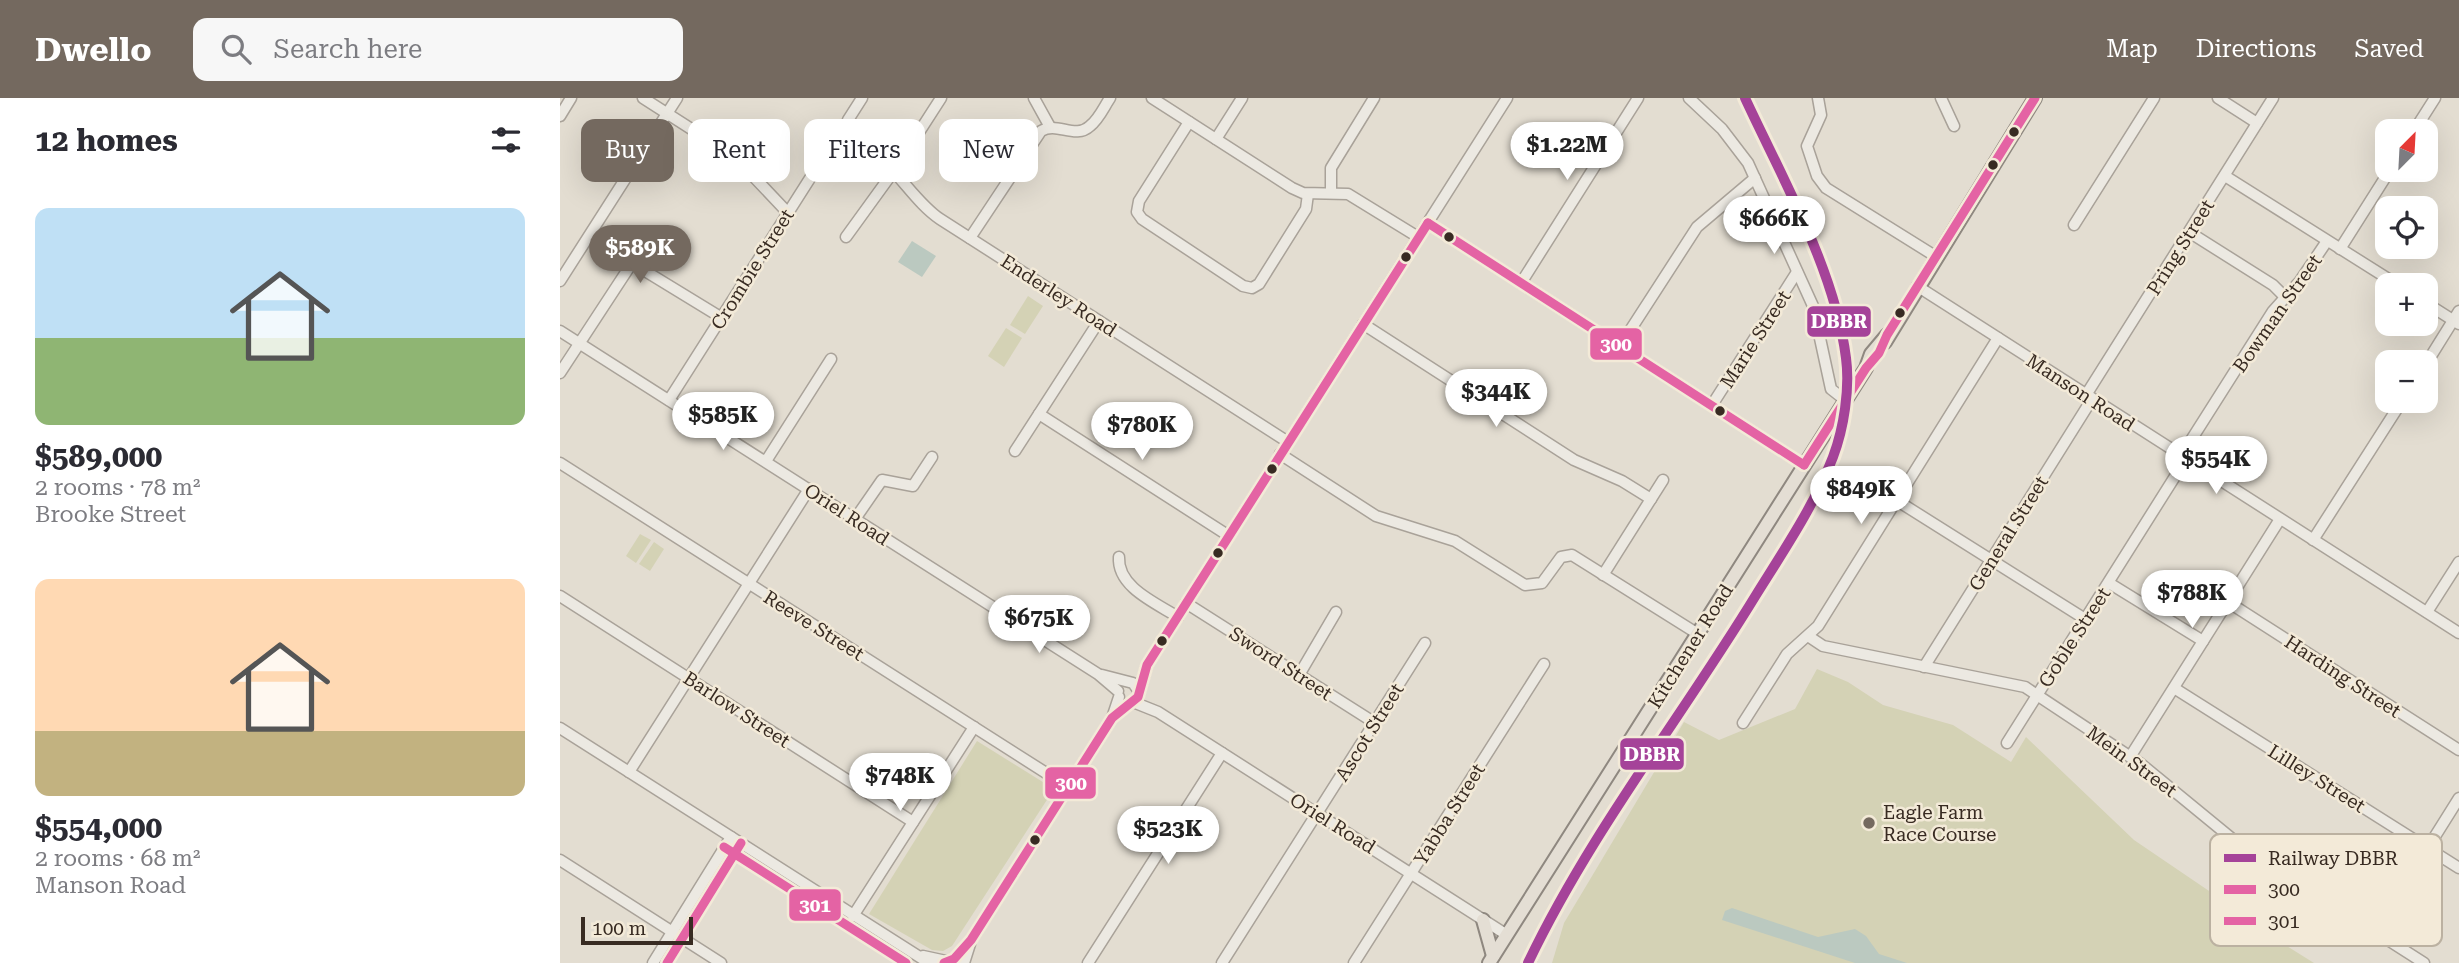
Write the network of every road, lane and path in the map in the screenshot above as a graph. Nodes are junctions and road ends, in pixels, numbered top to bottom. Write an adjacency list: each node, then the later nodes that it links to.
1 (571, 98): 22 (street)
2 (643, 98): 21 (street)
3 (677, 98): 21 (street)
4 (862, 98): 23 (street)
5 (941, 98): 25 (street)
6 (1034, 98): 29 (street)
7 (1110, 98): 29 (street)
8 (1152, 98): 26 (street)
9 (1242, 98): 30 (street)
10 (1374, 98): 37 (street)
11 (1507, 98): 40 (street)
12 (1638, 98): 52 (street)
13 (1689, 98): 32 (street)
14 (1818, 98): 48 (street)
15 (1941, 98): 28 (street)
16 (2154, 98): 41 (street)
17 (2218, 98): 27 (street)
18 (2273, 98): 27 (street, Pring Street)
19 (2435, 98): 24 (street)
20 (2032, 99): 48 (main road, Kitchener Road)
21 (667, 114): 39 (street); 51 (street)
22 (560, 116)
23 (849, 119)
24 (2422, 119)
25 (925, 122)
26 (1189, 122): 30 (street); 38 (street)
27 (2257, 123): 31 (street, Pring Street)
28 (1954, 126)
29 (1050, 127): 45 (street)
30 (1216, 139): 38 (street)
31 (2225, 176): 42 (street, Pring Street); 46 (street)
32 (1755, 178): 49 (street); 63 (street)
33 (808, 182): 39 (street, Crombie Street)
34 (885, 182): 43 (street)
35 (903, 182): 45 (street, Enderley Road)
36 (2382, 182): 47 (street)
37 (1331, 192): 38 (street); 44 (street)
38 (1308, 194)
39 (788, 213): 56 (street, Crombie Street)
40 (1428, 223): 44 (street); 52 (street)
41 (2074, 225)
42 (2189, 232): 54 (street); 67 (street, Pring Street)
43 (846, 237)
44 (1418, 237): 59 (street)
45 (970, 239): 58 (street, Enderley Road)
46 (2327, 241): 47 (street); 54 (street, Bowman Street)
47 (2340, 249): 50 (street)
48 (1935, 256): 53 (main road, Kitchener Road)
49 (1797, 272): 69 (street); 70 (street, Marie Street)
50 (2379, 273)
51 (560, 281)
52 (1521, 283): 63 (street)
53 (1917, 286): 61 (street, Manson Road); 69 (main road, Kitchener Road)
54 (2285, 297): 77 (street, Bowman Street)
55 (2438, 309): 57 (street)
56 (722, 318): 62 (street); 68 (street, Crombie Street)
57 (2457, 318): 64 (street)
58 (1100, 321): 72 (street); 73 (street, Enderley Road)
59 (1363, 324): 73 (street); 83 (street)
60 (560, 331): 62 (street, Oriel Road)
61 (1998, 338): 67 (street, Manson Road); 84 (street)
62 (579, 343): 66 (street); 68 (street, Oriel Road)
63 (1620, 346): 70 (street)
64 (2435, 350)
65 (831, 359): 78 (street)
66 (560, 373)
67 (2089, 397): 77 (street, Manson Road); 90 (street, General Street)
68 (669, 400): 78 (street, Oriel Road)
69 (1845, 400): 80 (main road, Kitchener Road)
70 (1712, 405): 80 (street)
71 (2394, 413): 88 (street)
72 (1039, 414): 74 (street); 87 (street)
73 (1288, 442): 75 (street)
74 (1015, 451)
75 (1280, 454): 87 (street); 92 (street)
76 (932, 457): 85 (street)
77 (2184, 457): 86 (street, Manson Road); 93 (street, Goble Street)
78 (766, 461): 82 (street, Oriel Road)
79 (560, 463): 94 (street, Reeve Street)
80 (1804, 465): 103 (main road, Kitchener Road)
81 (1663, 480): 83 (street)
82 (809, 489): 85 (street, Oriel Road); 94 (street)
83 (1651, 499): 92 (street)
84 (1896, 500): 90 (street); 104 (street)
85 (855, 519): 112 (street, Oriel Road)
86 (2280, 519): 88 (street, Manson Road); 96 (street)
87 (1229, 536): 97 (street)
88 (2313, 540): 99 (street, Manson Road)
89 (1119, 557): 100 (street)
90 (1990, 559): 101 (street); 108 (street, General Street)
91 (2459, 562): 99 (street)
92 (1603, 575): 103 (street)
93 (2109, 583): 101 (street, Goble Street); 105 (street)
94 (749, 584): 110 (street); 116 (street, Reeve Street)
95 (560, 596): 110 (street, Barlow Street)
96 (2228, 602): 105 (street); 119 (street, Harding Street)
97 (1186, 603): 100 (street); 109 (street, Sword Street)
98 (1336, 612): 109 (street)
99 (2427, 612): 102 (street, Manson Road)
100 (1178, 617): 112 (street)
101 (2085, 619): 113 (street, Goble Street)
102 (2459, 632)
103 (1698, 634): 138 (main road, Kitchener Road)
104 (1808, 636): 108 (street, Mein Street); 115 (street)
105 (2203, 641): 111 (street)
106 (1425, 643): 114 (street, Ascot Street)
107 (1544, 664): 134 (street, Yabba Street)
108 (1924, 667): 113 (street, Mein Street)
109 (1299, 674): 114 (street, Sword Street)
110 (688, 678): 122 (street); 126 (street, Barlow Street)
111 (2174, 688): 121 (street); 128 (street, Lilley Street)
112 (1129, 693): 120 (street, Oriel Road); 123 (street)
113 (2038, 694): 118 (street, Goble Street); 121 (street, Mein Street)
114 (1375, 723): 125 (street, Ascot Street)
115 (1743, 723)
116 (974, 727): 123 (street, Reeve Street); 126 (street)
117 (560, 728): 122 (street)
118 (2007, 743)
119 (2459, 750)
120 (1222, 753): 125 (street, Oriel Road); 146 (street)
121 (2130, 757): 127 (street, Mein Street)
122 (629, 772): 130 (street)
123 (1068, 787): 142 (street)
124 (2459, 799): 129 (street)
125 (1318, 813): 134 (street, Oriel Road); 147 (street, Ascot Street)
126 (913, 822): 135 (street)
127 (2227, 834)
128 (2406, 834)
129 (2437, 834)
130 (731, 837): 135 (street); 137 (street)
131 (2442, 857): 133 (street, Lilley Street)
132 (560, 860): 137 (street)
133 (2459, 868)
134 (1412, 873): 136 (street, Oriel Road); 148 (street, Yabba Street)
135 (853, 916): 140 (street)
136 (1483, 920): 138 (street, Oriel Road); 141 (main road)
137 (672, 933): 143 (street); 144 (street)
138 (1507, 934): 141 (main road, Kitchener Road)
139 (2397, 946): 149 (street, Mein Street)
140 (919, 956): 142 (street); 145 (street)
141 (1491, 960)
142 (953, 962)
143 (653, 963)
144 (721, 963)
145 (929, 963)
146 (1088, 963)
147 (1222, 963)
148 (1354, 963)
149 (2424, 963)

